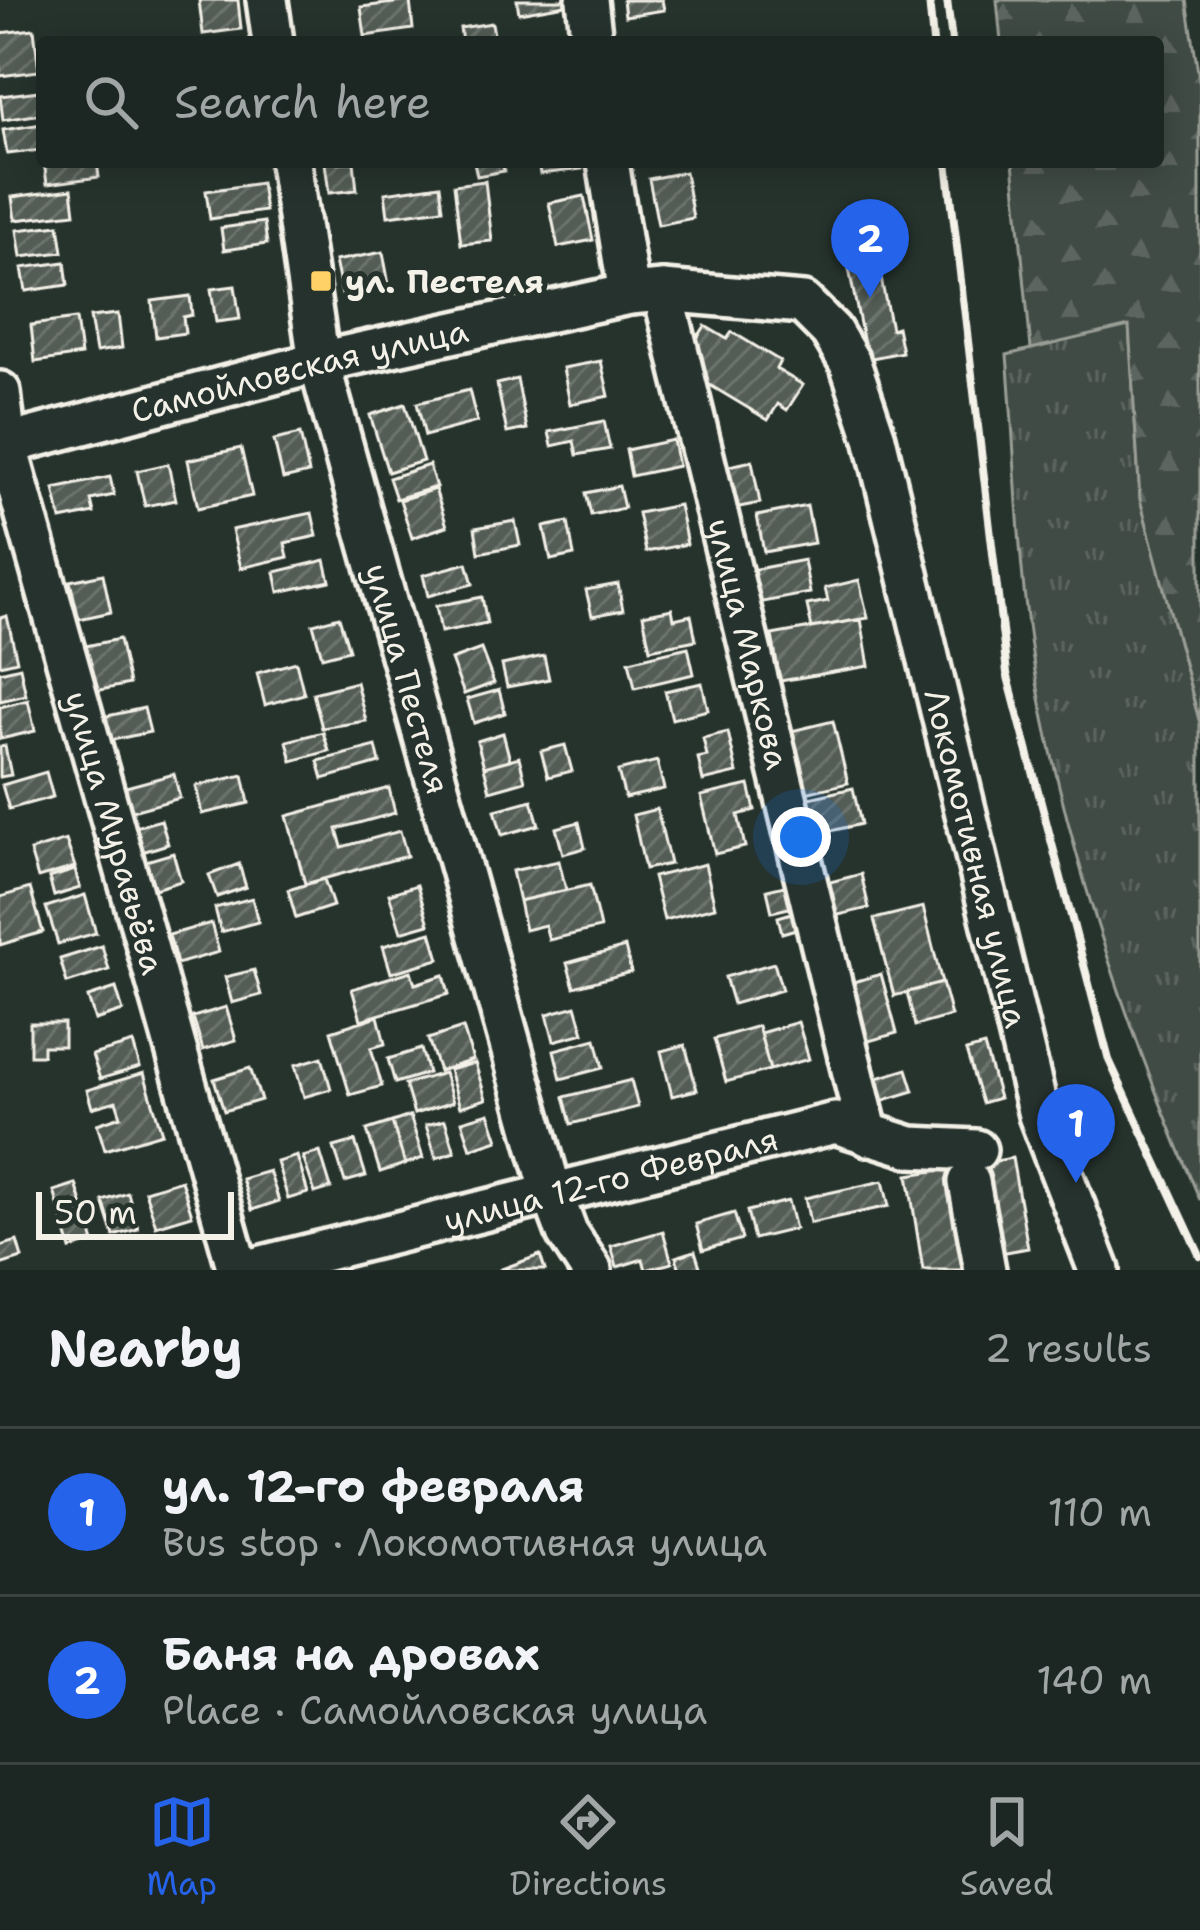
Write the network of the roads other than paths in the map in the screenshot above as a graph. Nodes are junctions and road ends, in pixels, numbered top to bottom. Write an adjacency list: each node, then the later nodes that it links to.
1 (267, 0): 3 (street)
2 (587, 0): 4 (street)
3 (272, 36)
4 (591, 36)
5 (291, 168): 8 (street, улица Пестеля)
6 (610, 168): 7 (street, улица Маркова)
7 (646, 292): 8 (street, Самойловская улица); 10 (street, Самойловская улица); 12 (street, улица Маркова)
8 (319, 362): 11 (street, Самойловская улица); 13 (street, улица Пестеля)
9 (0, 392): 11 (street, улица Муравьёва)
10 (874, 437): 17 (street, Локомотивная улица)
11 (3, 445): 14 (street, улица Муравьёва)
12 (868, 1135): 13 (street, улица 12-го Февраля); 16 (street, улица 12-го Февраля)
13 (551, 1190): 14 (street, улица 12-го Февраля); 15 (street, улица Пестеля)
14 (242, 1270)
15 (592, 1270)
16 (985, 1270)
17 (1100, 1270)

